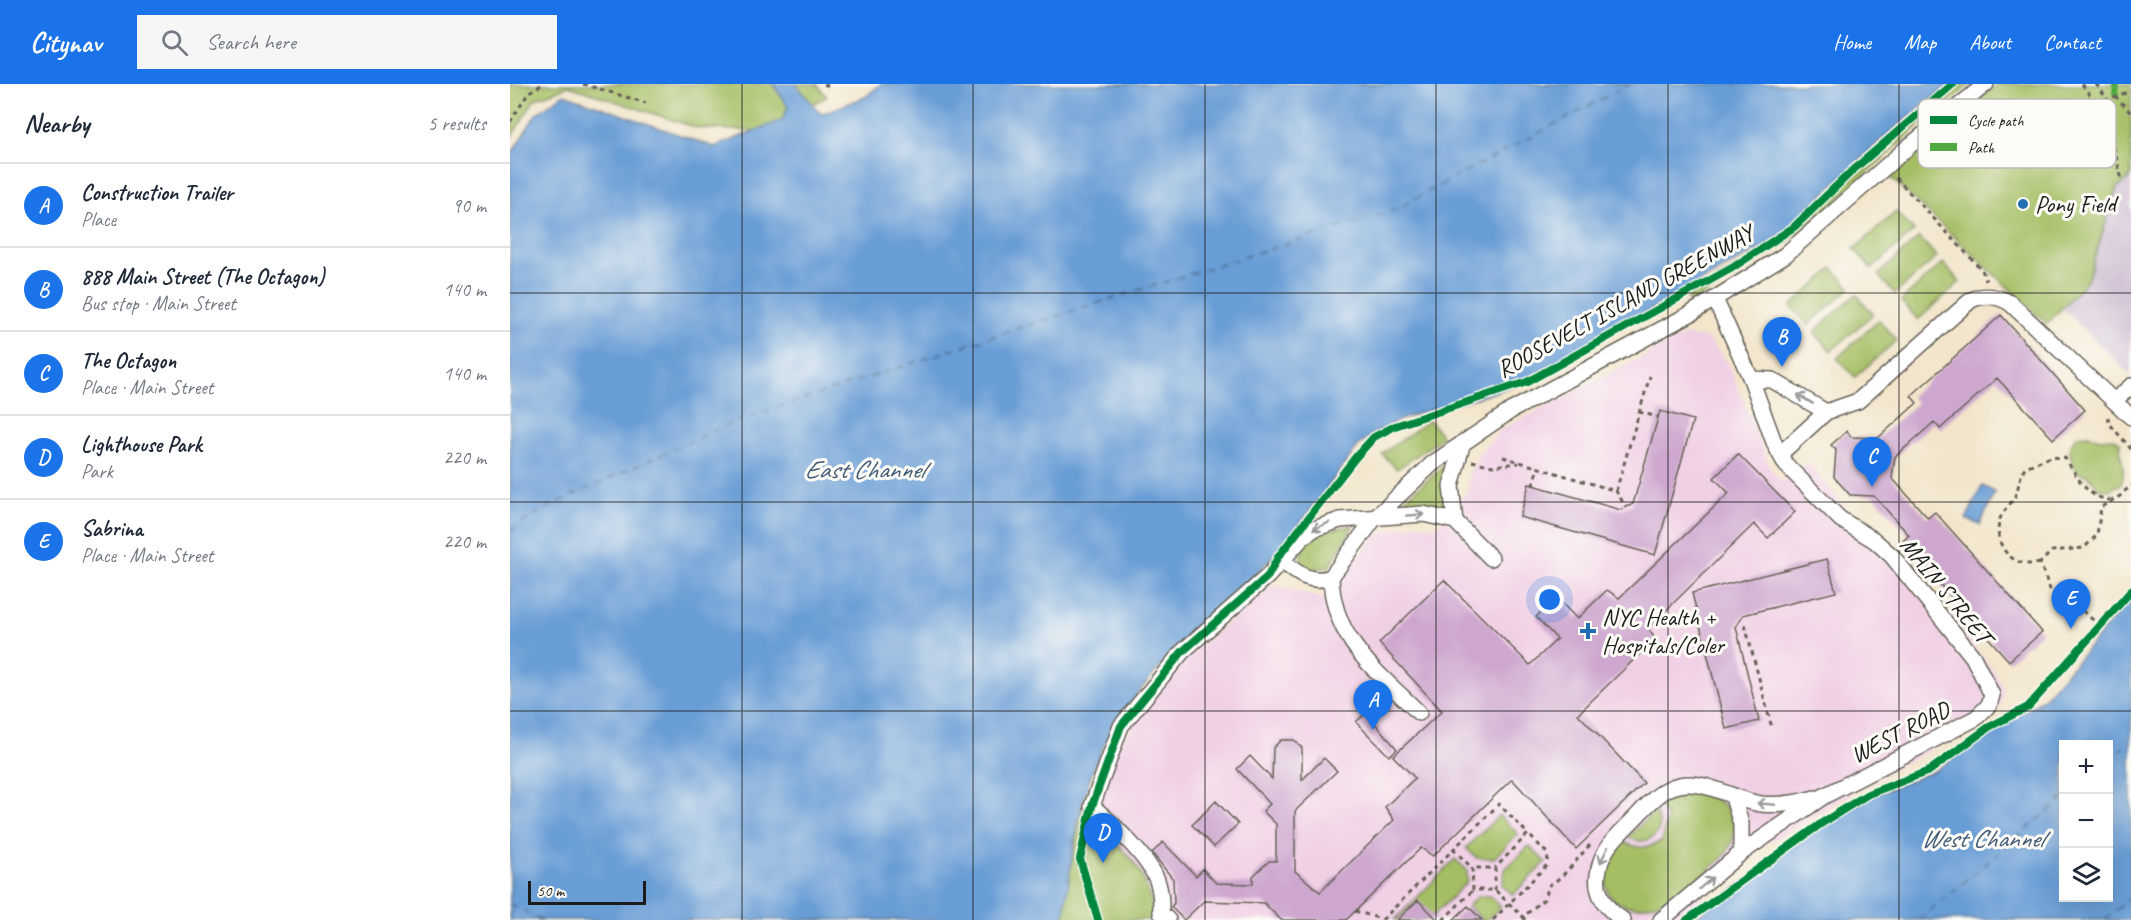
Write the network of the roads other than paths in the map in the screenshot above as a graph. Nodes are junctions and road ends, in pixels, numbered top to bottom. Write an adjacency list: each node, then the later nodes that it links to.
1 (1986, 84): 2 (street)
2 (1967, 99)
3 (1918, 139): 4 (street)
4 (1715, 299): 5 (street, MAIN STREET); 10 (street)
5 (1751, 379): 8 (street, one-way to 5); 11 (street, MAIN STREET)
6 (2131, 386): 7 (street)
7 (2114, 400): 8 (street); 9 (street)
8 (1826, 412): 11 (street)
9 (2131, 417)
10 (1463, 442): 12 (street); 13 (street)
11 (1780, 454): 17 (street, MAIN STREET)
12 (1374, 519): 13 (street, one-way to 13); 15 (street, one-way to 15); 16 (street)
13 (1455, 521): 14 (street)
14 (1491, 558)
15 (1282, 561): 16 (street); 22 (street)
16 (1331, 577): 18 (street)
17 (1991, 700): 19 (street, WEST ROAD)
18 (1419, 713)
19 (1824, 796): 20 (street, WEST ROAD, one-way to 20); 21 (street, WEST ROAD)
20 (1733, 797): 21 (street); 23 (street, WEST ROAD, one-way to 23)
21 (1741, 853): 24 (street, WEST ROAD, one-way to 21)
22 (1168, 920)
23 (1623, 920)
24 (1661, 920)

